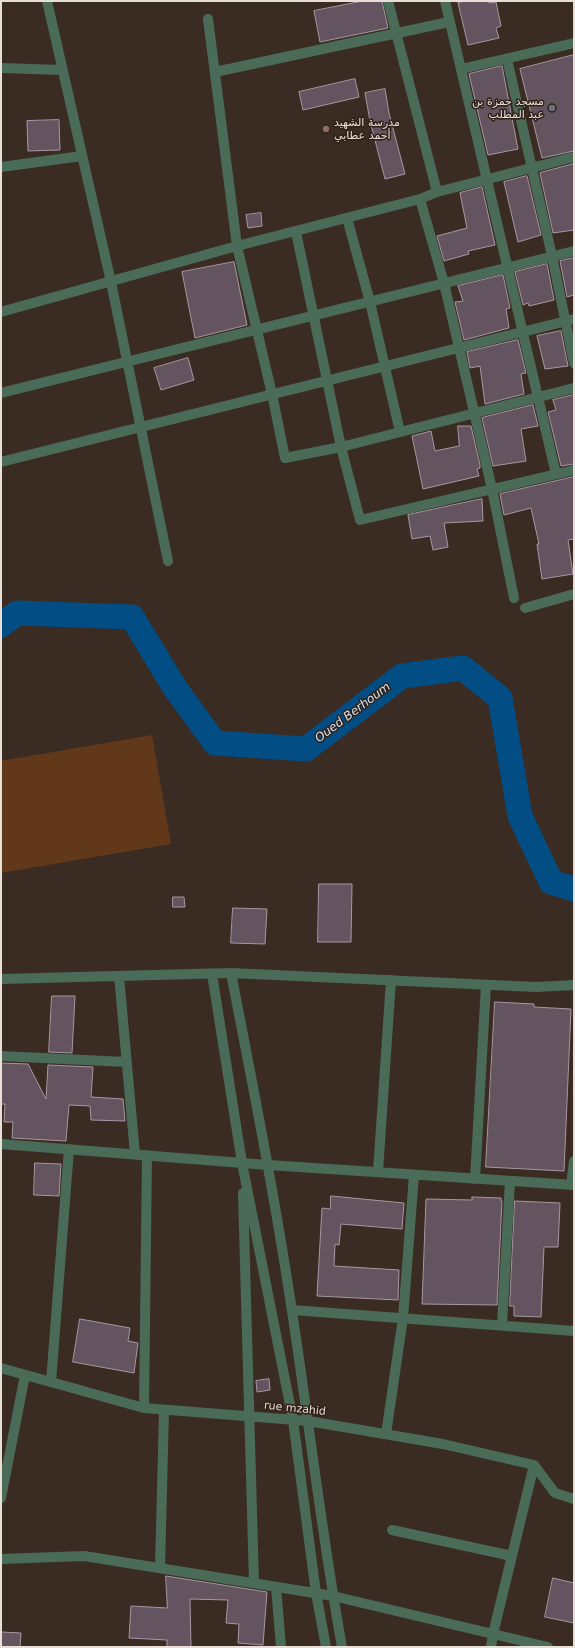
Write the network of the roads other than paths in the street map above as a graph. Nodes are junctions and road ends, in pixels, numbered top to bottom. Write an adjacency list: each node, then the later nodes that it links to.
1 (47, 1): 11 (street)
2 (388, 1): 6 (street)
3 (445, 1): 5 (street)
4 (208, 19): 12 (street)
5 (450, 22): 6 (street); 10 (street)
6 (397, 33): 12 (street); 18 (street)
7 (574, 43): 8 (street)
8 (507, 59): 10 (street); 16 (street)
9 (1, 68): 11 (street)
10 (461, 69): 17 (street)
11 (62, 70): 13 (street)
12 (215, 72): 22 (street)
13 (82, 156): 15 (street); 26 (street)
14 (574, 156): 16 (street)
15 (1, 167)
16 (531, 168): 17 (street); 24 (street)
17 (487, 180): 18 (street); 25 (street)
18 (437, 192): 19 (street)
19 (420, 199): 20 (street); 27 (street)
20 (347, 218): 21 (street); 28 (street)
21 (296, 232): 22 (street); 30 (street)
22 (237, 246): 26 (street); 32 (street)
23 (574, 251): 24 (street)
24 (552, 256): 25 (street); 31 (street)
25 (507, 267): 27 (street); 33 (street)
26 (111, 282): 29 (street); 35 (street)
27 (444, 283): 28 (street); 34 (street)
28 (370, 302): 30 (street); 37 (street)
29 (1, 312)
30 (314, 316): 32 (street); 38 (street)
31 (569, 320): 33 (street); 36 (street)
32 (257, 330): 35 (street); 41 (street)
33 (522, 332): 34 (street); 42 (street)
34 (459, 348): 37 (street); 43 (street)
35 (127, 362): 40 (street); 44 (street)
36 (574, 363)
37 (385, 366): 38 (street); 45 (street)
38 (328, 380): 41 (street); 46 (street)
39 (574, 388): 42 (street)
40 (1, 393)
41 (272, 394): 44 (street); 46 (street)
42 (538, 398): 43 (street); 49 (street)
43 (474, 413): 45 (street); 50 (street)
44 (141, 427): 47 (street); 51 (street)
45 (400, 432): 46 (street)
46 (341, 447): 50 (street)
47 (1, 462)
48 (574, 470): 49 (street)
49 (556, 474): 50 (street)
50 (492, 489): 53 (street)
51 (168, 561)
52 (574, 594): 54 (street)
53 (514, 598)
54 (525, 608)
55 (231, 973): 56 (street); 59 (street); 70 (street)
56 (212, 974): 57 (street); 69 (street)
57 (119, 976): 58 (street); 63 (street)
58 (1, 979)
59 (391, 980): 60 (street); 71 (street)
60 (486, 985): 61 (street); 73 (street)
61 (574, 985)
62 (1, 1056): 63 (street)
63 (126, 1062): 66 (street)
64 (1, 1144): 65 (street)
65 (69, 1149): 66 (street); 82 (street)
66 (135, 1154): 67 (street)
67 (147, 1155): 69 (street); 83 (street)
68 (574, 1161): 75 (street)
69 (242, 1163): 70 (street); 85 (street); 86 (street)
70 (268, 1165): 71 (street); 76 (street)
71 (378, 1172): 72 (street)
72 (414, 1175): 73 (street); 77 (street)
73 (475, 1179): 74 (street)
74 (510, 1181): 75 (street); 78 (street)
75 (572, 1185)
76 (292, 1310): 77 (street); 87 (street)
77 (403, 1318): 78 (street); 88 (street)
78 (502, 1326): 79 (street)
79 (574, 1331)
80 (1, 1368): 81 (street, rue mzahid)
81 (26, 1375): 82 (street, rue mzahid); 90 (street)
82 (51, 1382): 83 (street, rue mzahid)
83 (144, 1408): 84 (street, rue mzahid)
84 (164, 1410): 85 (street, rue mzahid); 95 (street)
85 (250, 1416): 86 (street, rue mzahid); 96 (street)
86 (293, 1420): 87 (street, rue mzahid); 98 (street)
87 (308, 1421): 88 (street, rue mzahid); 99 (street)
88 (386, 1434): 89 (street, rue mzahid)
89 (534, 1465): 91 (street); 93 (street)
90 (1, 1498)
91 (574, 1499)
92 (392, 1530): 93 (street)
93 (512, 1556): 100 (street)
94 (1, 1559): 95 (street)
95 (160, 1568): 96 (street)
96 (254, 1583): 97 (street)
97 (276, 1587): 98 (street); 101 (street)
98 (316, 1593): 99 (street); 102 (street)
99 (333, 1596): 100 (street); 103 (street)
100 (492, 1634): 104 (street); 105 (street)
101 (281, 1647)
102 (326, 1647)
103 (342, 1647)
104 (491, 1647)
105 (548, 1647)

